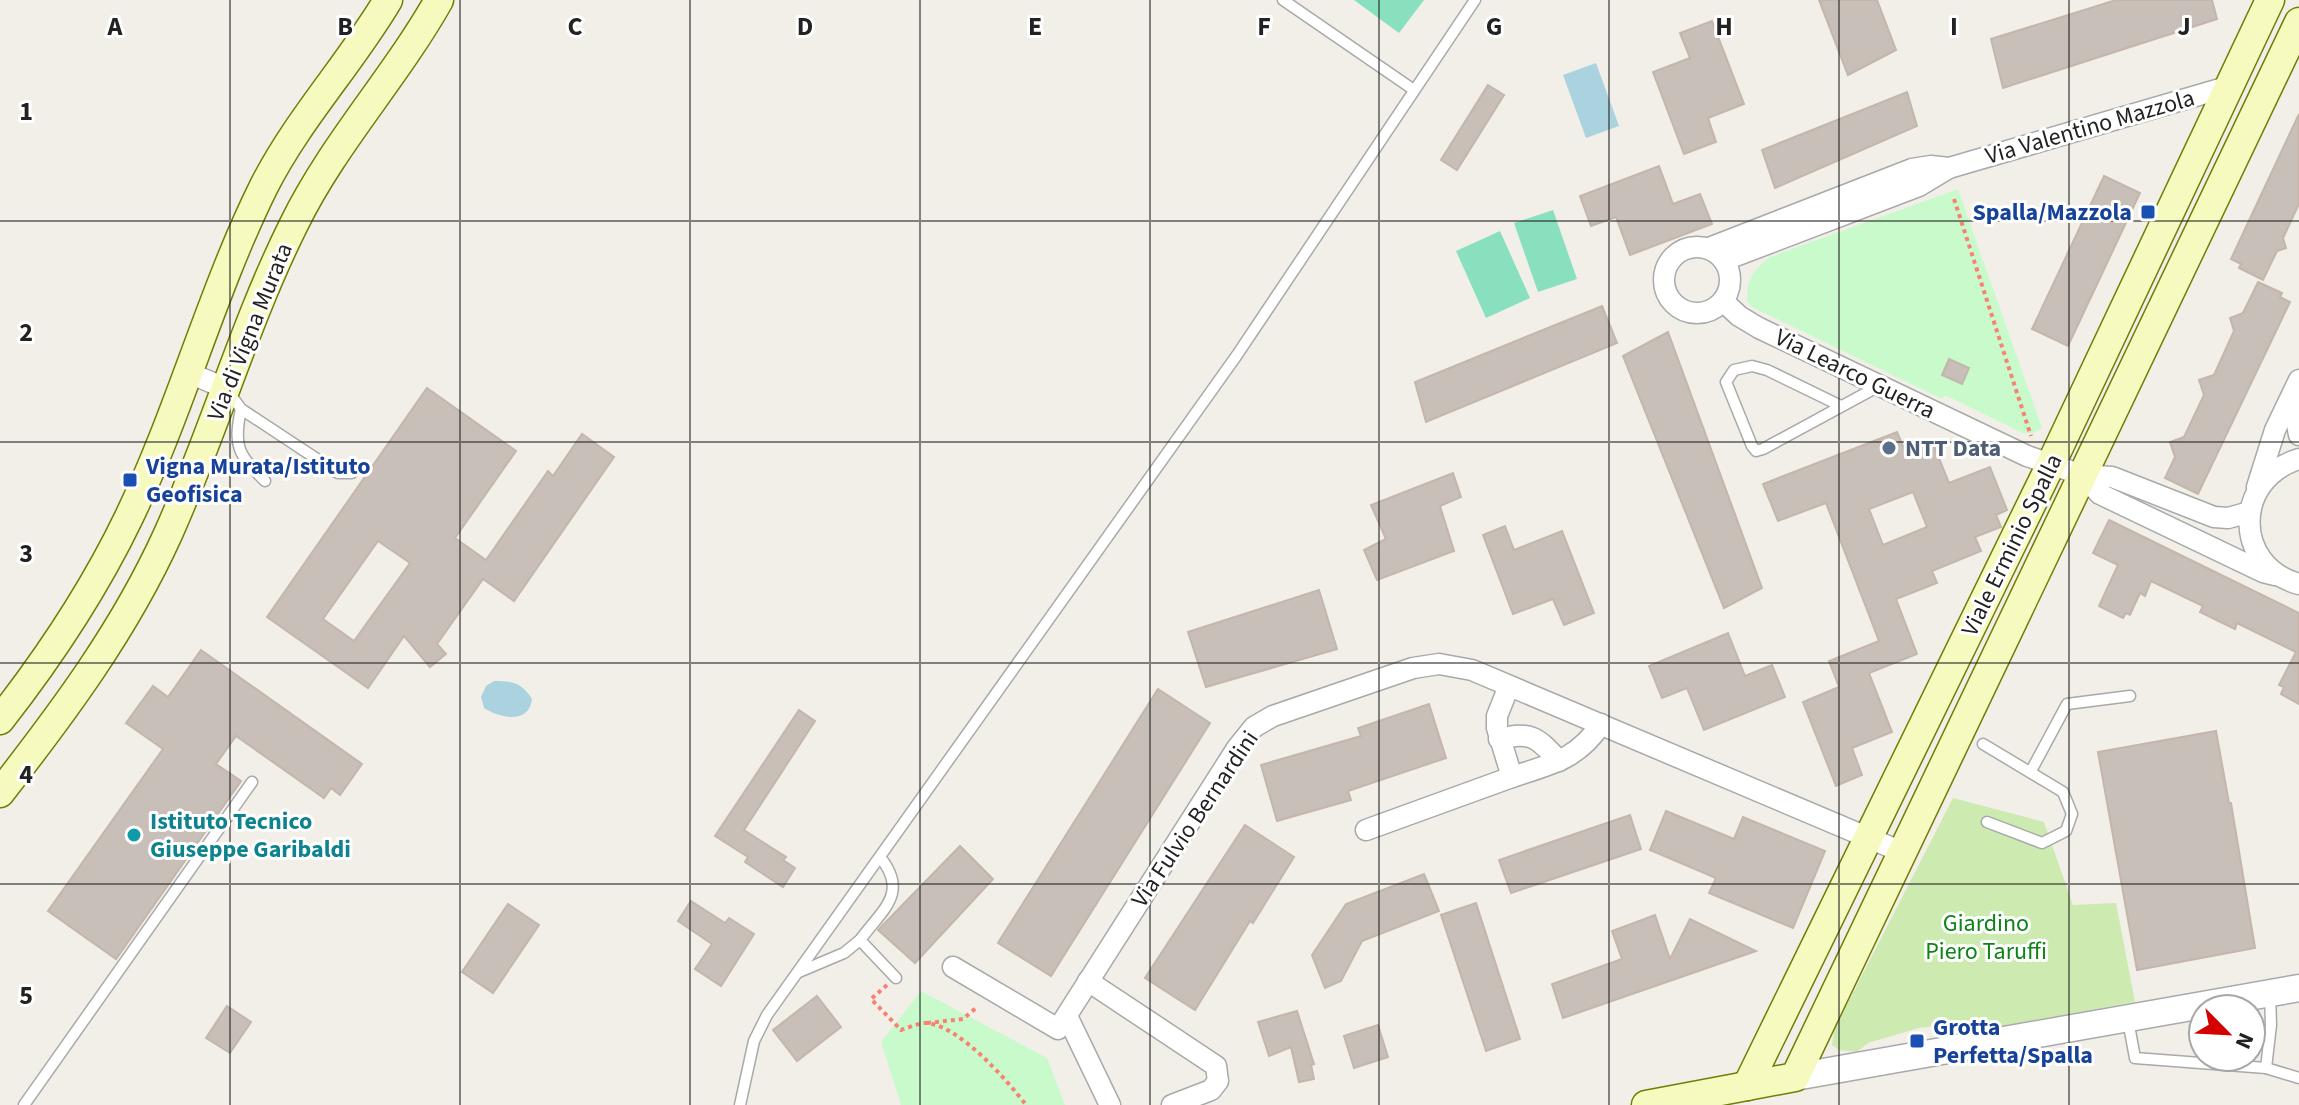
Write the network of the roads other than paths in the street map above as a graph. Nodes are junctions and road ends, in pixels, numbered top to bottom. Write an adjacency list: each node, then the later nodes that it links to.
1 (388, 0): 13 (main road, Via di Vigna Murata)
2 (439, 0): 17 (main road, Via di Vigna Murata)
3 (1283, 0): 10 (lane)
4 (1475, 0): 10 (lane)
5 (2270, 0): 7 (main road, Viale Erminio Spalla)
6 (2299, 22): 8 (main road, Viale Erminio Spalla)
7 (2243, 60): 8 (street); 9 (main road, Viale Erminio Spalla)
8 (2274, 75): 23 (main road, Viale Erminio Spalla)
9 (2230, 86): 11 (street, Via Valentino Mazzola); 21 (main road, Viale Erminio Spalla)
10 (1414, 90): 43 (lane)
11 (1717, 254): 12 (street); 12 (street)
12 (1723, 301): 15 (street, Via Learco Guerra)
13 (187, 372): 17 (street); 30 (main road, Via di Vigna Murata)
14 (2299, 380): 25 (street)
15 (1879, 386): 18 (lane); 21 (street, Via Learco Guerra)
16 (2299, 394): 19 (street)
17 (234, 399): 22 (lane); 24 (lane); 38 (main road, Via di Vigna Murata)
18 (1841, 406): 18 (lane)
19 (2299, 435)
20 (2299, 459): 25 (street)
21 (2051, 464): 23 (street, Via Learco Guerra); 41 (main road, Viale Erminio Spalla)
22 (352, 473)
23 (2082, 475): 25 (street, Via Learco Guerra); 26 (street, Via Learco Guerra); 42 (main road, Viale Erminio Spalla)
24 (265, 481)
25 (2252, 503): 26 (street)
26 (2275, 575): 27 (street, Via Learco Guerra)
27 (2299, 584)
28 (1509, 686): 31 (street, Via Fulvio Bernardini); 32 (street); 48 (street, Via Fulvio Bernardini)
29 (2130, 696): 35 (lane)
30 (0, 720)
31 (1601, 724): 34 (street); 41 (street, Via Fulvio Bernardini)
32 (1499, 739): 34 (street); 36 (street)
33 (1983, 744): 35 (lane)
34 (1559, 761): 36 (street)
35 (2031, 771): 39 (lane)
36 (1512, 777): 40 (street)
37 (252, 782): 59 (lane)
38 (0, 793)
39 (1987, 822)
40 (1366, 830)
41 (1869, 838): 42 (street, Via Fulvio Bernardini); 58 (main road, Viale Erminio Spalla)
42 (1902, 852): 56 (main road, Viale Erminio Spalla)
43 (880, 857): 44 (lane); 46 (lane)
44 (860, 940): 46 (lane); 47 (lane)
45 (953, 967): 51 (street)
46 (797, 973): 60 (lane)
47 (896, 978)
48 (1088, 981): 51 (street, Via Fulvio Bernardini); 62 (street)
49 (2299, 988): 50 (street)
50 (2270, 993): 52 (street); 53 (lane)
51 (1067, 1016): 61 (street)
52 (2128, 1018): 54 (lane); 56 (street)
53 (2267, 1059)
54 (2187, 1062)
55 (2267, 1068): 57 (lane)
56 (1795, 1077): 58 (main road)
57 (2299, 1078)
58 (1747, 1086): 63 (main road)
59 (24, 1105)
60 (740, 1105)
61 (1110, 1105)
62 (1172, 1105)
63 (1646, 1105)

